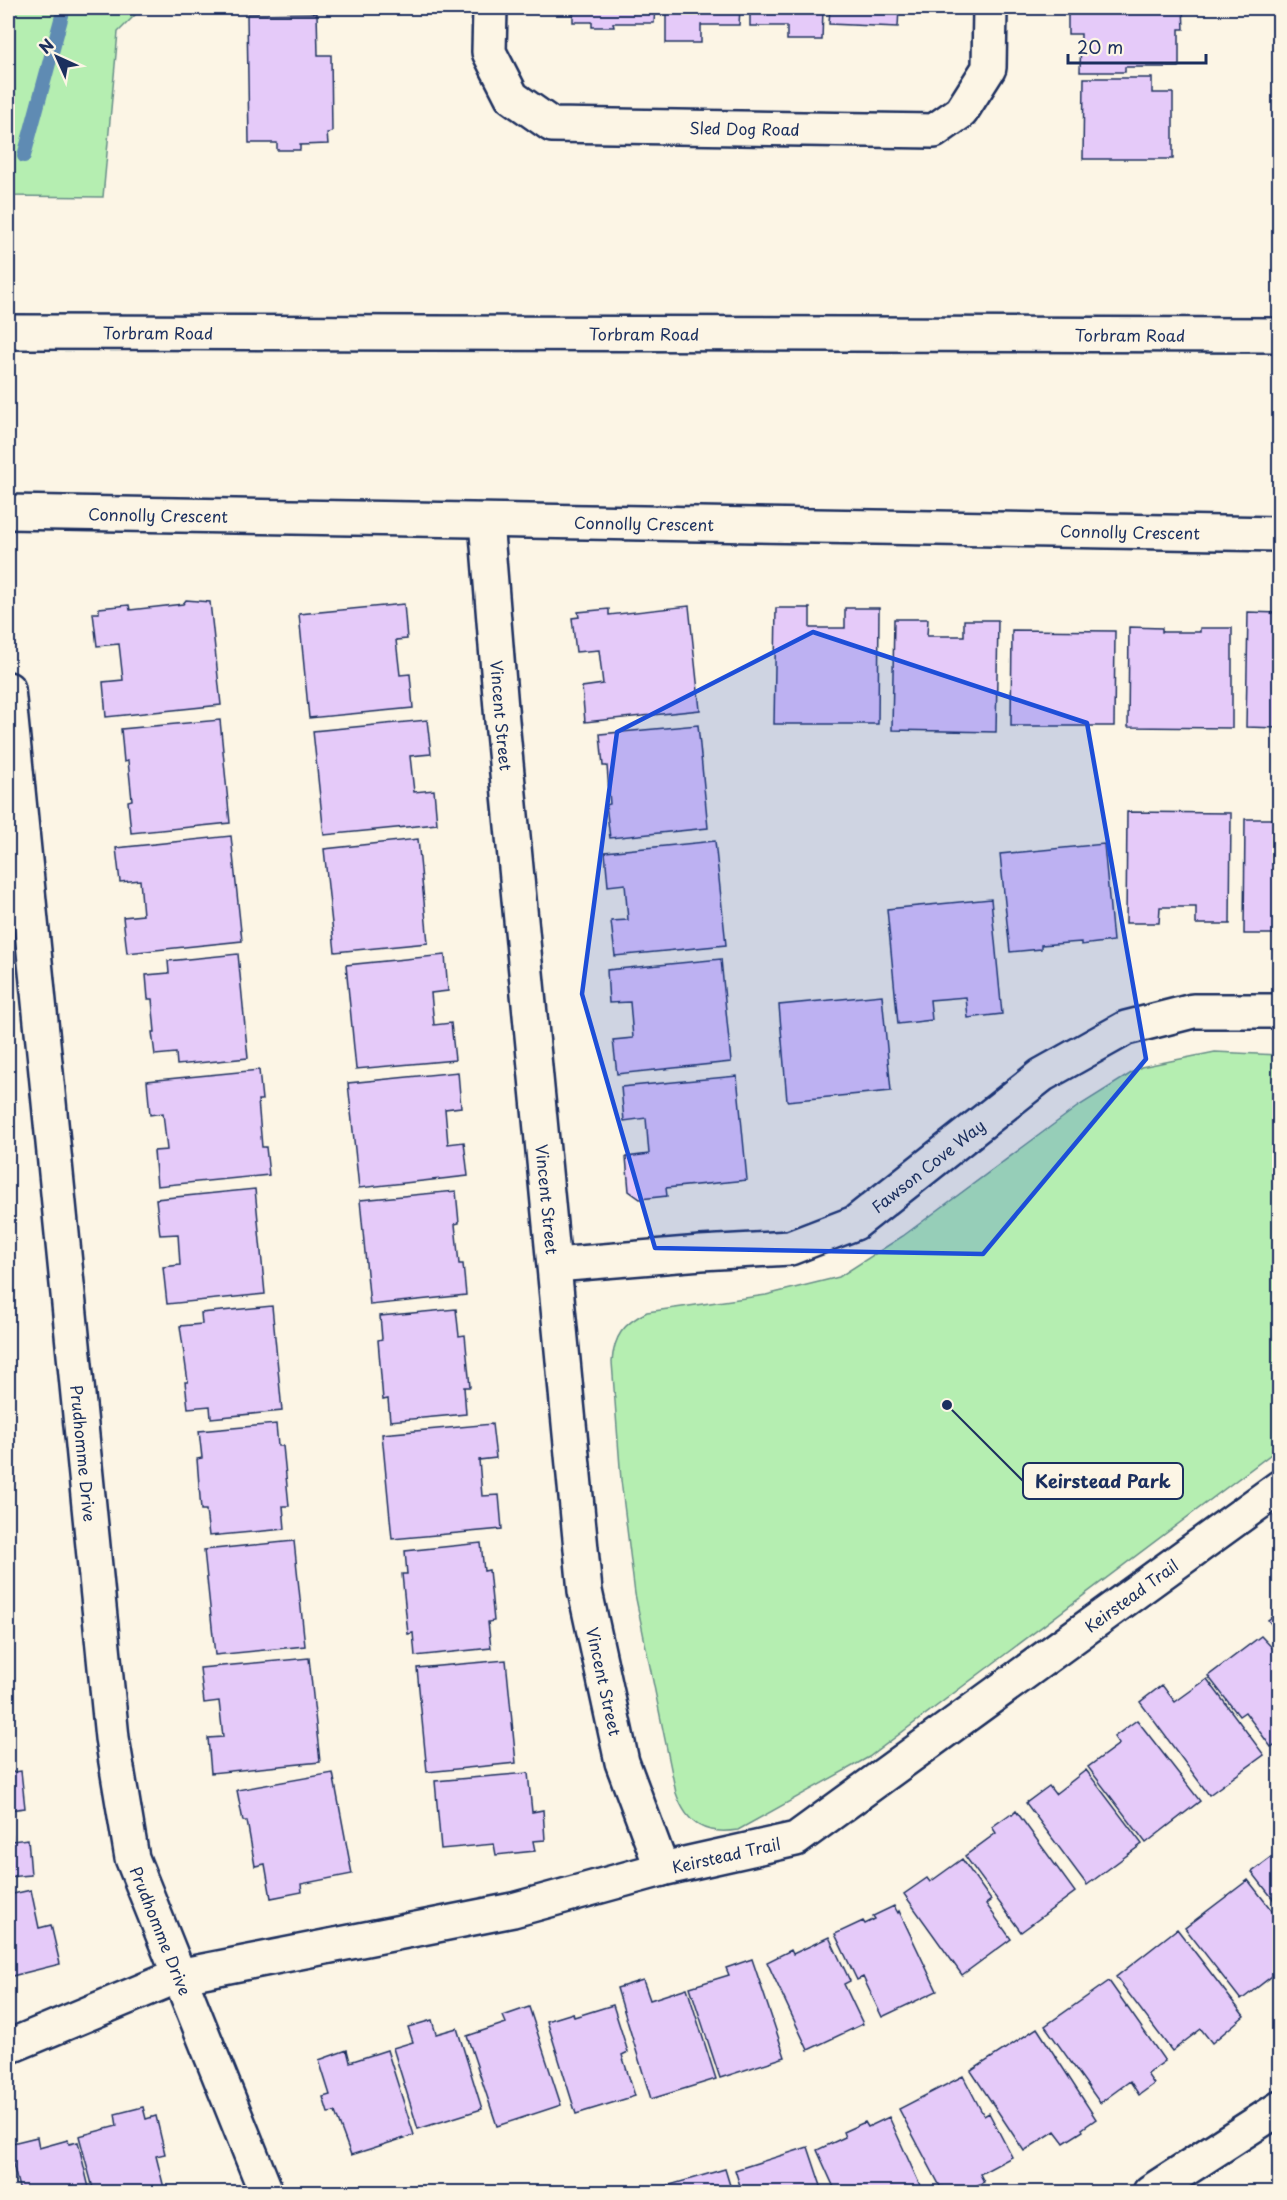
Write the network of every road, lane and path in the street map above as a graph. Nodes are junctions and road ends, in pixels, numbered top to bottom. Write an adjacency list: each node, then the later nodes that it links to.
1 (490, 8): 2 (street, Sled Dog Road)
2 (990, 8)
3 (8, 332): 4 (street, Torbram Road)
4 (1280, 335)
5 (8, 512): 6 (street, Connolly Crescent)
6 (486, 520): 7 (street, Connolly Crescent); 10 (street, Vincent Street)
7 (1280, 534)
8 (8, 689): 13 (street, Prudhomme Drive)
9 (1280, 1011): 10 (street, Fawson Cove Way)
10 (555, 1265): 12 (street, Vincent Street)
11 (1280, 1487): 12 (street, Keirstead Trail)
12 (662, 1869): 13 (street, Keirstead Trail)
13 (178, 1976): 14 (street); 16 (street, Prudhomme Drive)
14 (8, 2047)
15 (1280, 2108): 17 (street)
16 (266, 2193)
17 (1150, 2193)

